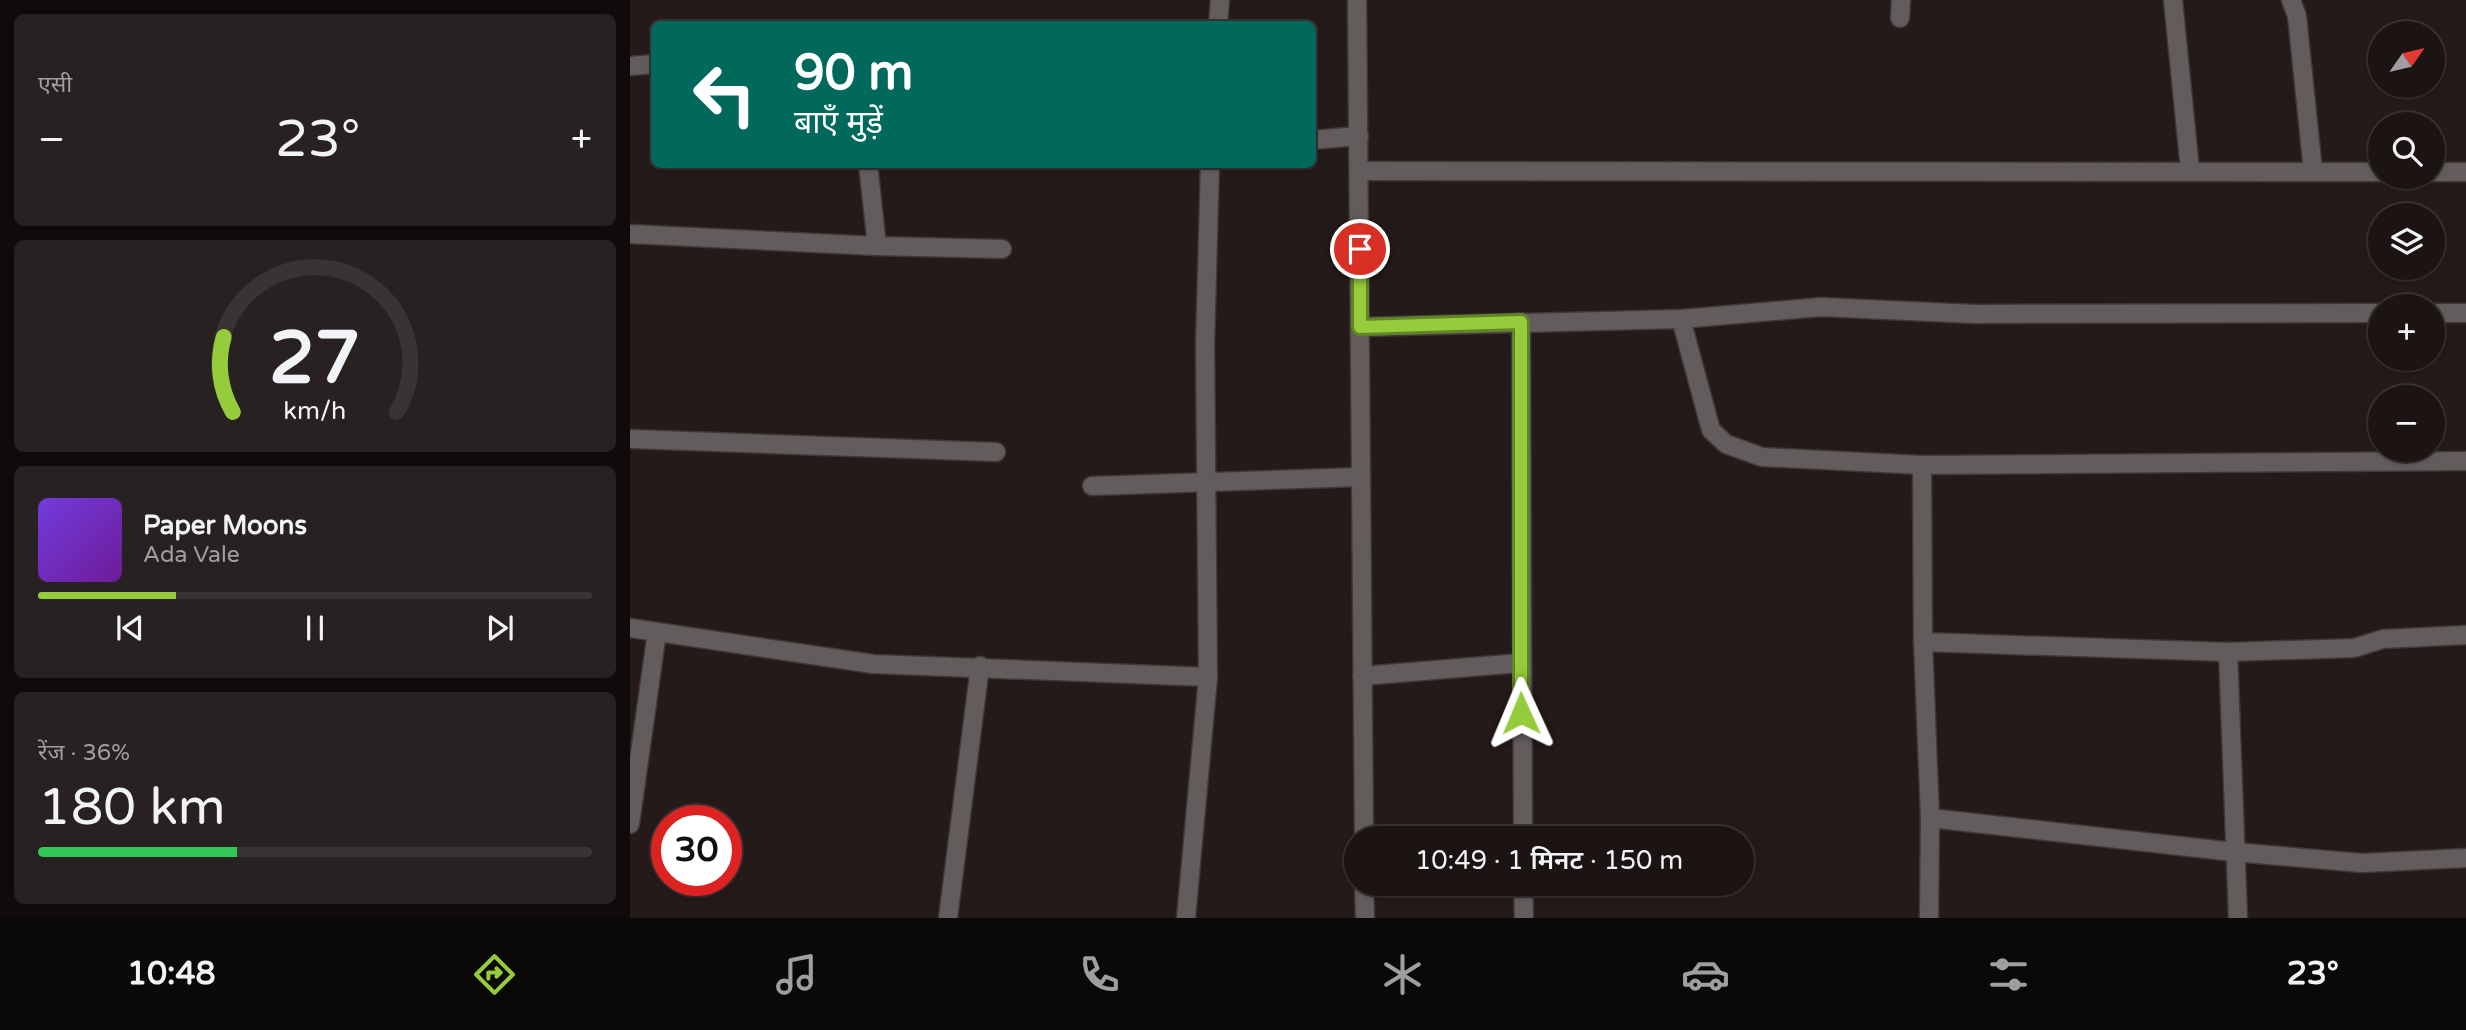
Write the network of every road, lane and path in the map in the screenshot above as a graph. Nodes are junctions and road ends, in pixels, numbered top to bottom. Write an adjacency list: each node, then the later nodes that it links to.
1 (1220, 0): 7 (street)
2 (1357, 0): 10 (street)
3 (1901, 0): 6 (street)
4 (2174, 0): 14 (street)
5 (2291, 0): 16 (street)
6 (1900, 19)
7 (1218, 21)
8 (651, 64): 9 (street)
9 (630, 66)
10 (1359, 136): 11 (street); 15 (street)
11 (1316, 140)
12 (869, 168): 21 (street)
13 (1210, 168): 34 (street)
14 (2190, 170): 15 (street); 16 (street)
15 (1360, 171): 28 (street)
16 (2313, 171): 17 (street)
17 (2368, 172)
18 (2445, 172): 19 (street)
19 (2466, 172)
20 (630, 234): 21 (street)
21 (877, 246): 22 (street)
22 (1002, 248)
23 (2368, 313): 26 (street)
24 (2445, 313): 25 (street)
25 (2466, 313)
26 (1681, 319): 27 (street); 32 (street)
27 (1521, 322): 28 (street); 41 (street)
28 (1360, 327): 33 (street)
29 (630, 439): 30 (street)
30 (996, 452)
31 (2466, 461): 32 (street)
32 (1922, 465): 39 (street)
33 (1361, 477): 34 (street); 43 (street)
34 (1206, 482): 35 (street); 44 (street)
35 (1093, 486)
36 (630, 628): 37 (street)
37 (657, 632): 42 (street); 46 (street)
38 (2466, 635): 40 (street)
39 (1923, 642): 40 (street); 45 (street)
40 (2228, 652): 49 (street)
41 (1520, 663): 43 (street); 48 (street)
42 (980, 666): 44 (street); 53 (street)
43 (1362, 676): 47 (street)
44 (1208, 677): 54 (street)
45 (1930, 818): 49 (street); 57 (street)
46 (630, 824)
47 (1364, 826)
48 (1523, 826)
49 (2234, 852): 50 (street); 58 (street)
50 (2466, 858)
51 (1364, 896): 55 (street)
52 (1524, 896): 56 (street)
53 (948, 918)
54 (1186, 918)
55 (1365, 918)
56 (1524, 918)
57 (1929, 918)
58 (2238, 918)

